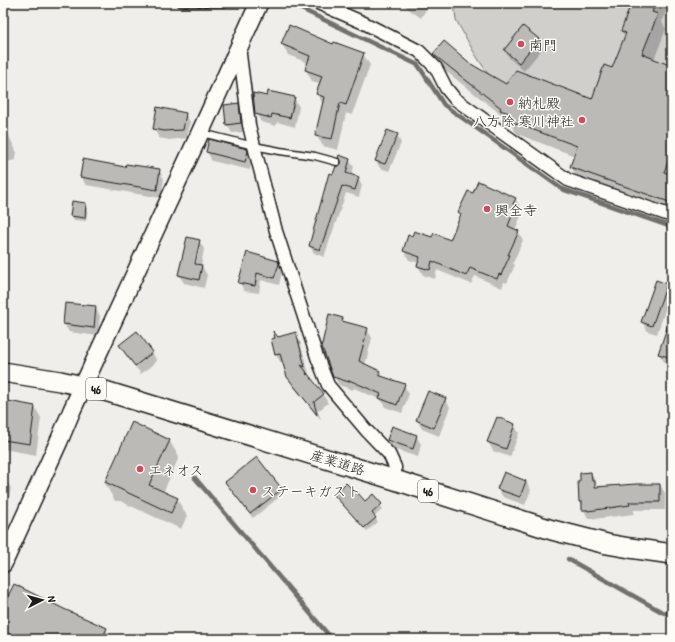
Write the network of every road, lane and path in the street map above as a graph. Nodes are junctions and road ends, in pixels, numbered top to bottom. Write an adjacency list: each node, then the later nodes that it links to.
1 (181, 3): 2 (lane)
2 (227, 3)
3 (260, 3): 5 (street)
4 (318, 3): 9 (street)
5 (239, 47): 6 (street); 7 (street)
6 (200, 133): 7 (lane); 11 (street)
7 (254, 146): 8 (lane); 12 (street)
8 (337, 162)
9 (672, 216)
10 (3, 372): 11 (main road, 産業道路 / 46)
11 (83, 386): 12 (main road, 産業道路 / 46); 14 (street)
12 (395, 480): 13 (main road, 産業道路 / 46)
13 (672, 554)
14 (3, 564)

